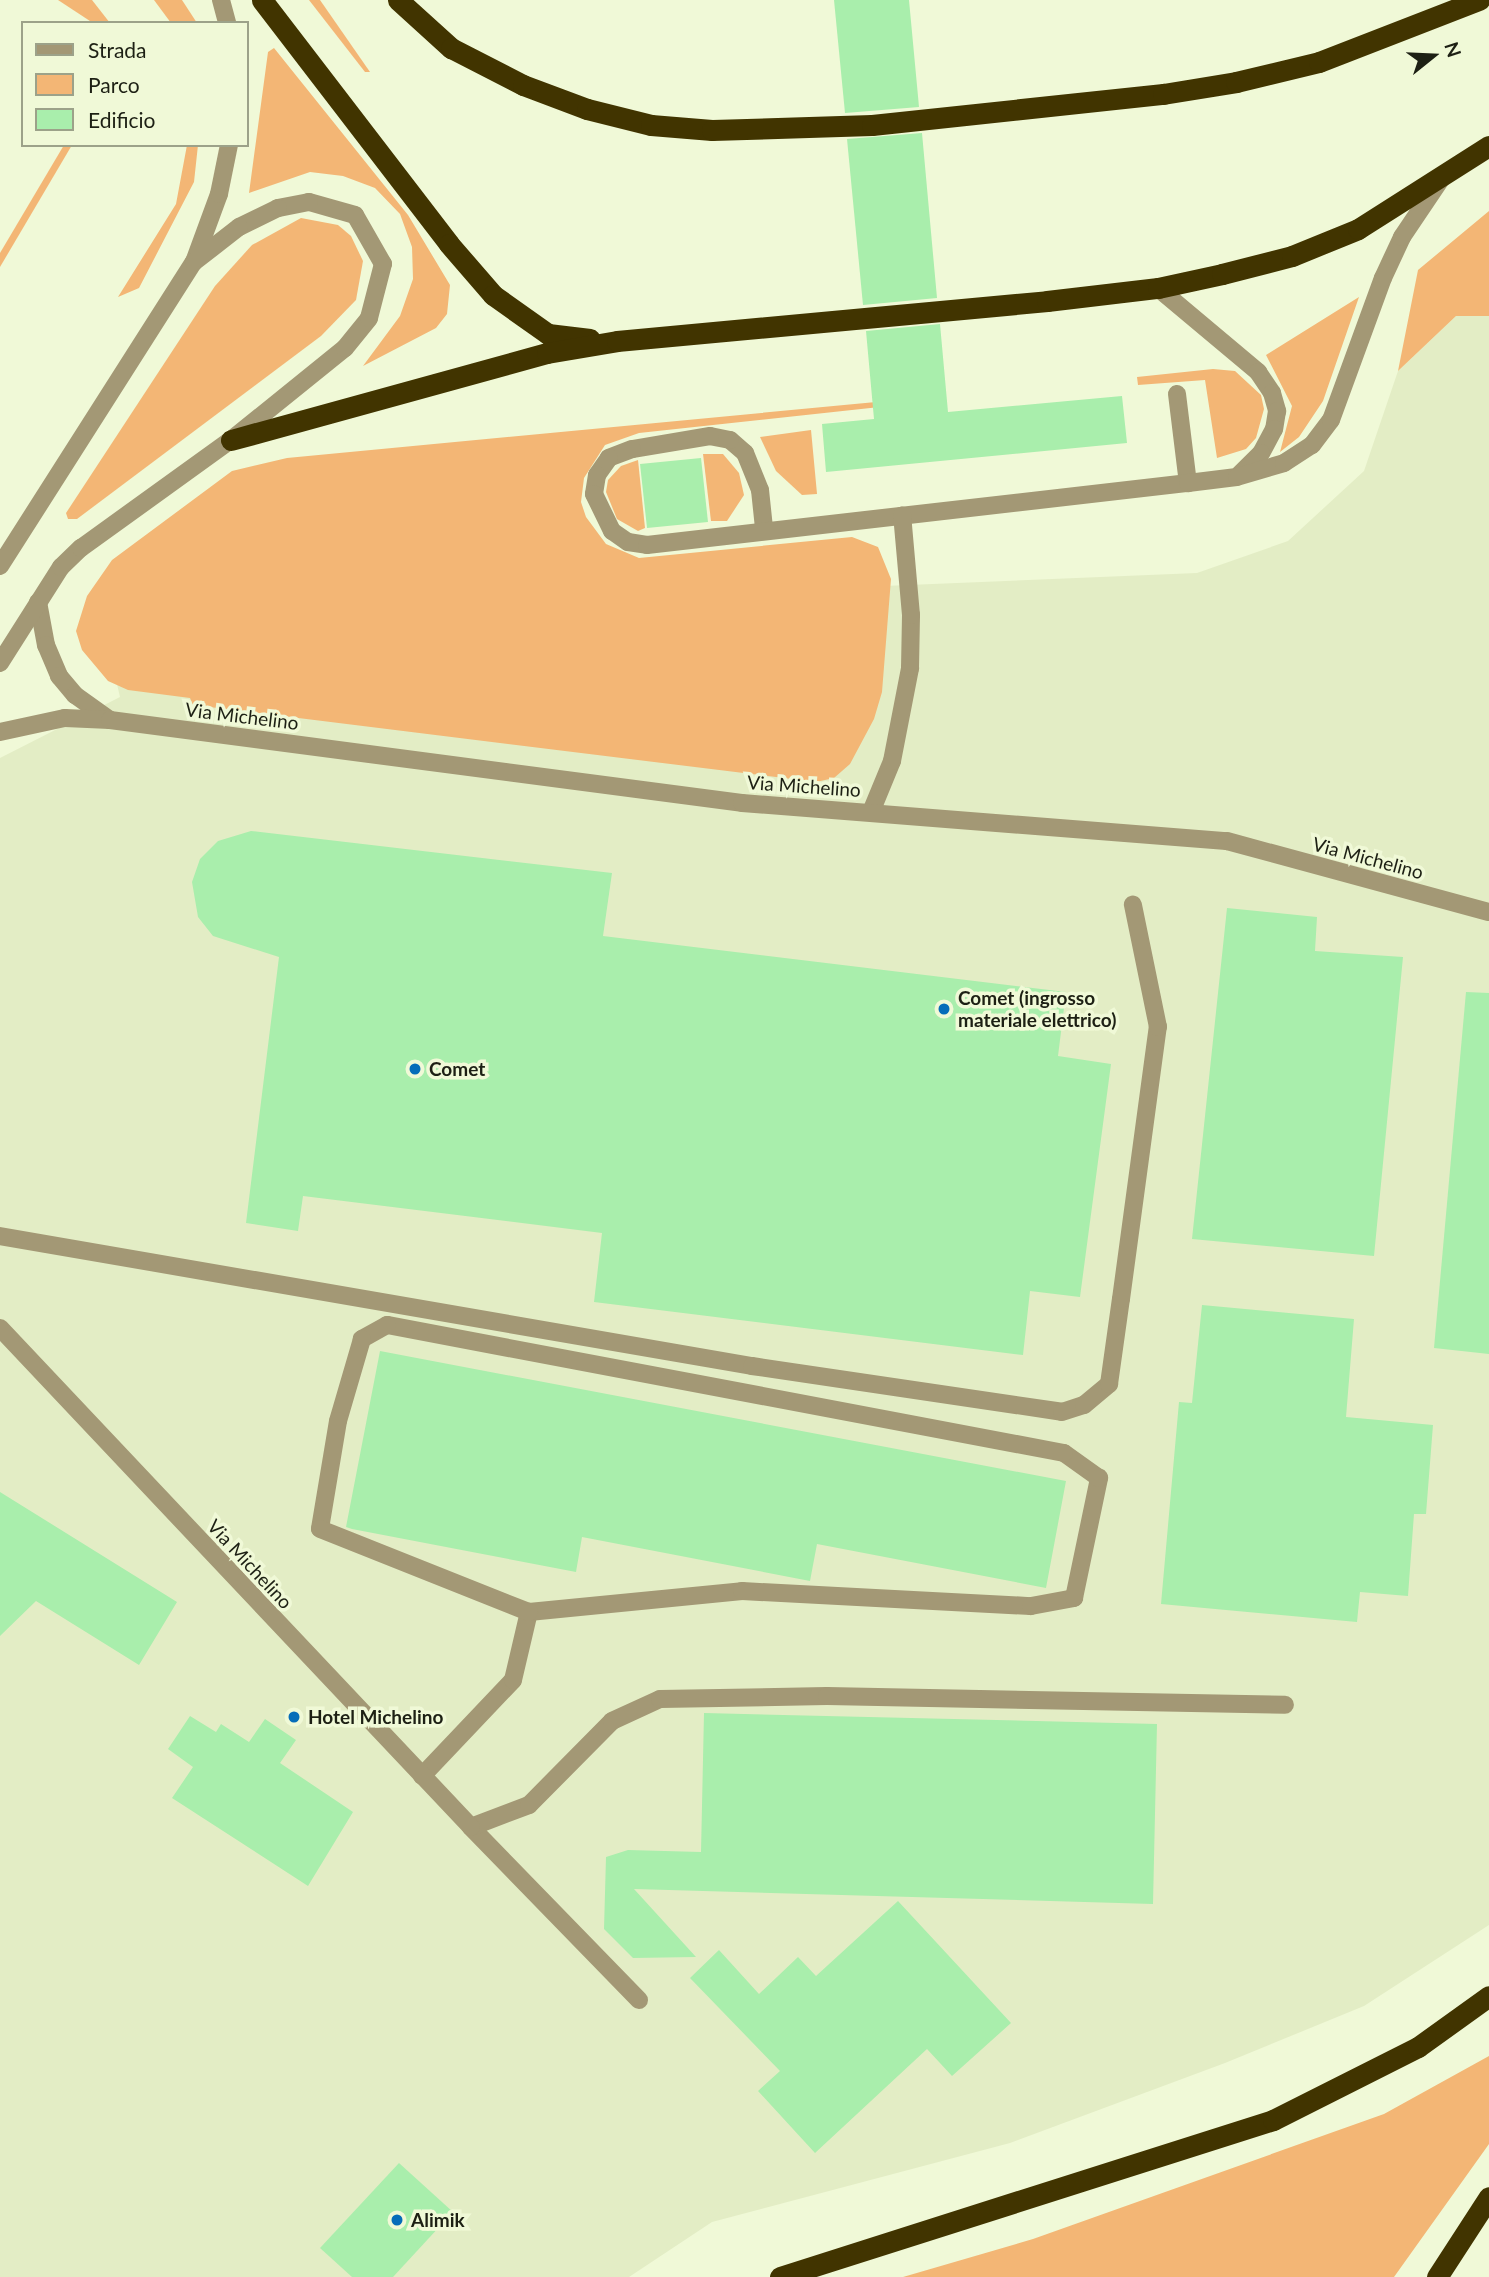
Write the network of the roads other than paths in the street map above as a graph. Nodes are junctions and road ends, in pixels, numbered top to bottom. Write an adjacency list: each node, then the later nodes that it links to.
1 (221, 0): 5 (street)
2 (261, 0): 11 (highway)
3 (397, 0): 4 (highway)
4 (1479, 0)
5 (226, 21)
6 (1489, 146): 8 (highway)
7 (229, 147): 9 (street)
8 (1441, 179): 10 (highway); 14 (street)
9 (194, 262): 13 (street); 18 (street)
10 (1158, 288): 11 (highway); 14 (street)
11 (617, 341): 13 (highway)
12 (1177, 394): 15 (street)
13 (231, 440): 19 (street)
14 (1237, 477): 15 (street)
15 (1188, 483): 16 (street)
16 (902, 516): 17 (street); 23 (street)
17 (764, 528): 17 (street)
18 (0, 566)
19 (38, 602): 20 (street); 21 (street, Via Michelino)
20 (0, 663)
21 (110, 720): 22 (street, Via Michelino); 23 (street, Via Michelino)
22 (0, 732)
23 (871, 811): 25 (street, Via Michelino)
24 (1133, 905): 26 (street)
25 (1489, 912)
26 (0, 1236)
27 (0, 1328): 30 (street, Via Michelino)
28 (528, 1612): 28 (street); 30 (street)
29 (1285, 1704): 31 (street)
30 (422, 1776): 31 (street, Via Michelino)
31 (471, 1827): 33 (street, Via Michelino)
32 (1489, 1996): 35 (highway)
33 (639, 2000)
34 (1489, 2197): 36 (highway)
35 (780, 2277)
36 (1437, 2277)

